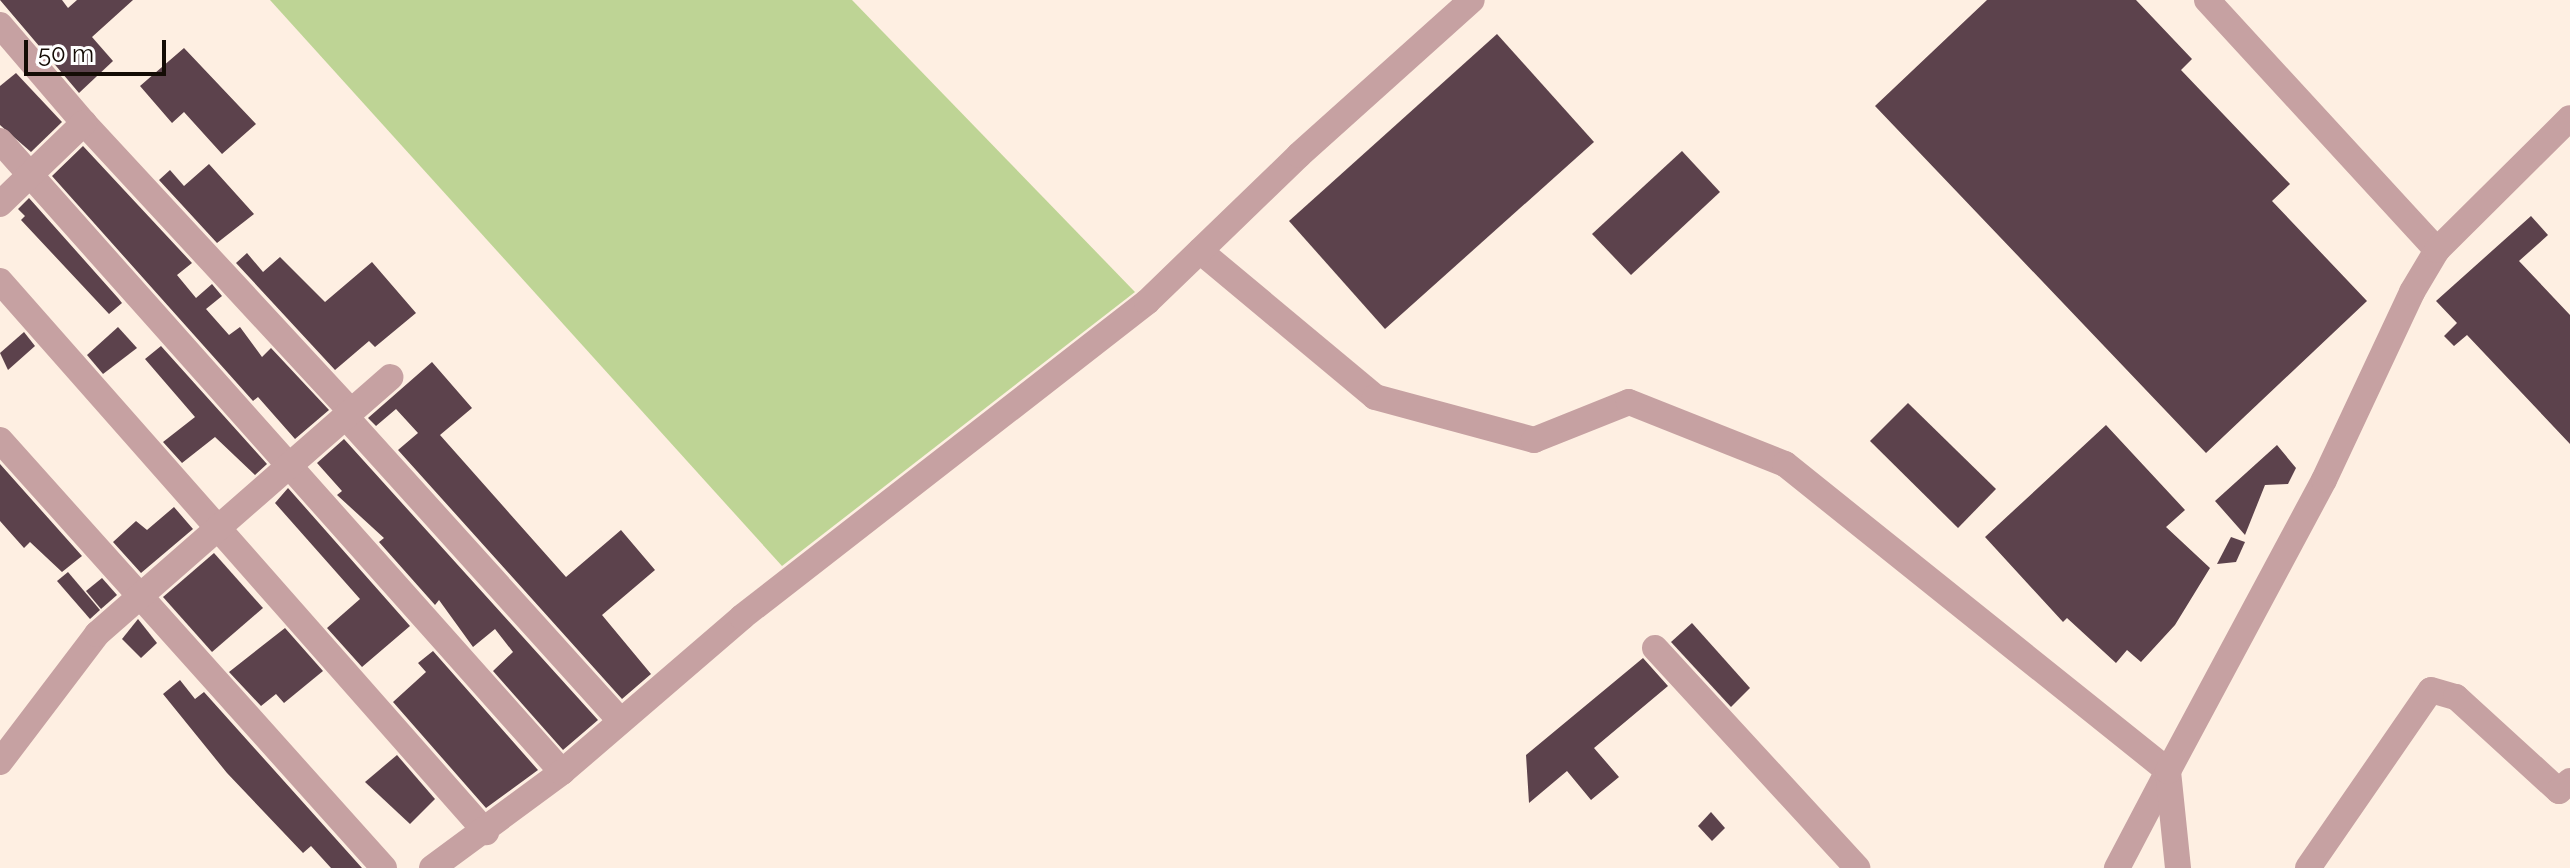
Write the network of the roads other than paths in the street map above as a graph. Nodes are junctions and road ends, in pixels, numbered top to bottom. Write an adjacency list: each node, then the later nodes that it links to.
1 (1472, 0): 10 (street)
2 (2207, 0): 9 (street)
3 (0, 25): 5 (street)
4 (2570, 118): 9 (street)
5 (84, 123): 7 (street); 13 (street)
6 (0, 141): 7 (street)
7 (28, 173): 8 (street); 15 (street)
8 (0, 204)
9 (2437, 250): 21 (street)
10 (1200, 251): 19 (street); 21 (street)
11 (0, 281): 16 (street)
12 (391, 377): 13 (street)
13 (349, 414): 15 (street); 19 (street)
14 (0, 440): 17 (street)
15 (288, 467): 16 (street); 22 (street)
16 (216, 531): 17 (street); 24 (street)
17 (140, 596): 20 (street); 25 (street)
18 (1655, 648): 27 (street)
19 (620, 720): 22 (street)
20 (0, 762)
21 (2168, 771): 28 (street); 29 (street)
22 (562, 772): 24 (street)
23 (2570, 781): 30 (street)
24 (486, 832): 26 (street)
25 (384, 868)
26 (432, 868)
27 (1857, 868)
28 (2117, 868)
29 (2178, 868)
30 (2308, 868)

